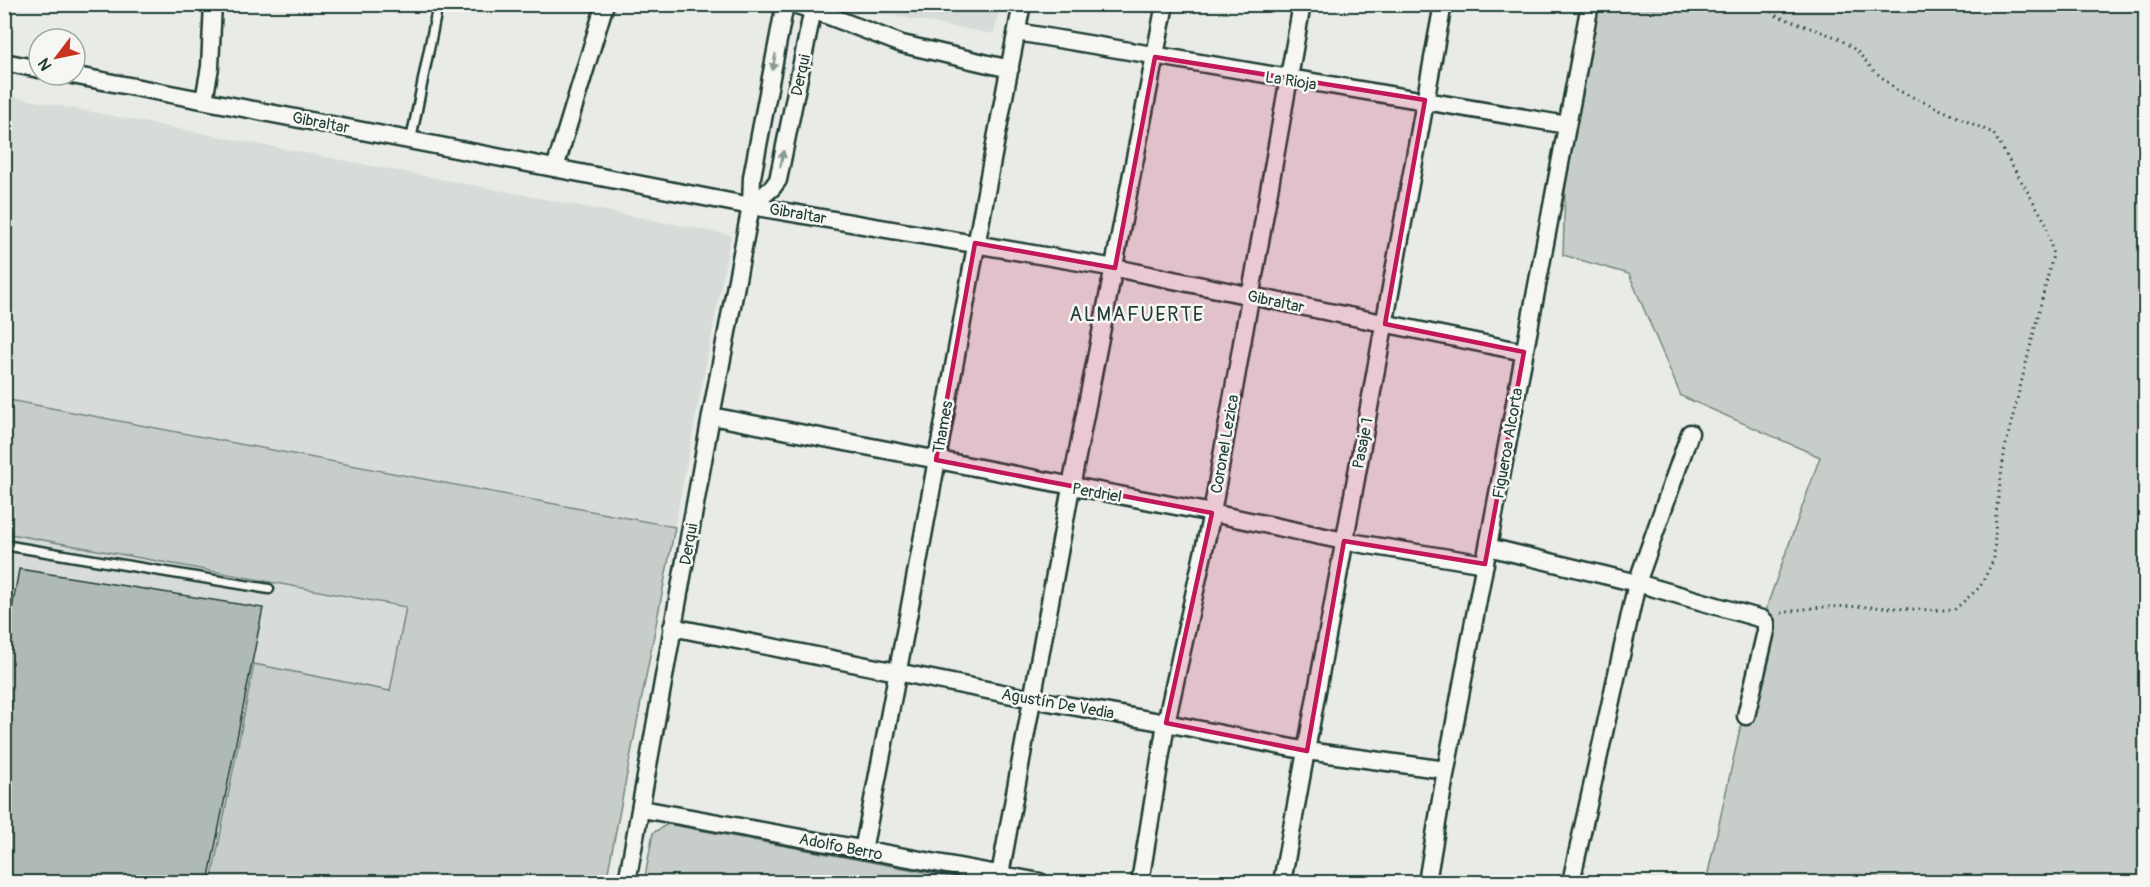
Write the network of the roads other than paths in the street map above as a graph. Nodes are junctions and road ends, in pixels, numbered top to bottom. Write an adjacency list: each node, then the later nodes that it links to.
1 (213, 4): 19 (street)
2 (438, 4): 22 (lane)
3 (605, 4): 23 (street)
4 (785, 4): 24 (street, Derqui, one-way to 24)
5 (793, 4): 11 (street)
6 (1022, 4): 12 (street, Thames)
7 (1165, 4): 13 (street)
8 (1302, 4): 18 (street, Coronel Lezica)
9 (1443, 4): 20 (street, Pasaje 1)
10 (1590, 4): 21 (street, Figueroa Alcorta)
11 (814, 7): 16 (street); 24 (street, Derqui, one-way to 11)
12 (1017, 32): 13 (street, La Rioja); 16 (street, Thames)
13 (1155, 57): 18 (street, La Rioja); 26 (street)
14 (4, 62): 15 (street)
15 (27, 67)
16 (1010, 69): 25 (street, Thames)
17 (87, 78): 19 (street, Gibraltar)
18 (1288, 79): 20 (street, La Rioja); 27 (street, Coronel Lezica)
19 (204, 100): 22 (street, Gibraltar)
20 (1425, 100): 21 (street, La Rioja); 28 (street, Pasaje 1)
21 (1567, 125): 29 (street, Figueroa Alcorta)
22 (411, 140): 23 (street, Gibraltar)
23 (555, 168): 24 (street, Gibraltar)
24 (751, 206): 25 (street, Gibraltar); 30 (street, Derqui)
25 (975, 243): 26 (street, Gibraltar); 32 (street, Thames)
26 (1115, 268): 27 (street, Gibraltar); 33 (street)
27 (1250, 295): 28 (street, Gibraltar); 34 (street, Coronel Lezica)
28 (1385, 324): 29 (street, Gibraltar); 35 (street, Pasaje 1)
29 (1524, 352): 37 (street, Figueroa Alcorta)
30 (711, 416): 32 (street, Perdriel); 40 (street, Derqui)
31 (1690, 433): 38 (street)
32 (936, 460): 33 (street, Perdriel); 41 (street, Thames)
33 (1071, 487): 34 (street, Perdriel); 42 (street)
34 (1212, 513): 35 (street, Perdriel); 44 (street, Coronel Lezica)
35 (1344, 541): 37 (street, Perdriel); 45 (street, Pasaje 1)
36 (4, 545): 39 (lane)
37 (1486, 556): 38 (street, Perdriel); 46 (street, Figueroa Alcorta)
38 (1637, 583): 43 (street, Perdriel); 55 (street)
39 (269, 589)
40 (672, 627): 41 (street, Agustín De Vedia); 47 (street, Derqui)
41 (899, 672): 42 (street, Agustín De Vedia); 48 (street, Thames)
42 (1032, 699): 44 (street, Agustín De Vedia); 49 (street)
43 (1746, 716)
44 (1167, 723): 45 (street, Agustín De Vedia); 52 (street, Coronel Lezica)
45 (1307, 751): 46 (street, Agustín De Vedia); 53 (street, Pasaje 1)
46 (1446, 770): 54 (street, Figueroa Alcorta)
47 (642, 809): 48 (street, Adolfo Berro); 50 (street, Derqui)
48 (863, 850): 49 (street, Adolfo Berro)
49 (1000, 875): 51 (street, Adolfo Berro)
50 (627, 882)
51 (1040, 882)
52 (1140, 882)
53 (1282, 882)
54 (1427, 882)
55 (1571, 882)

